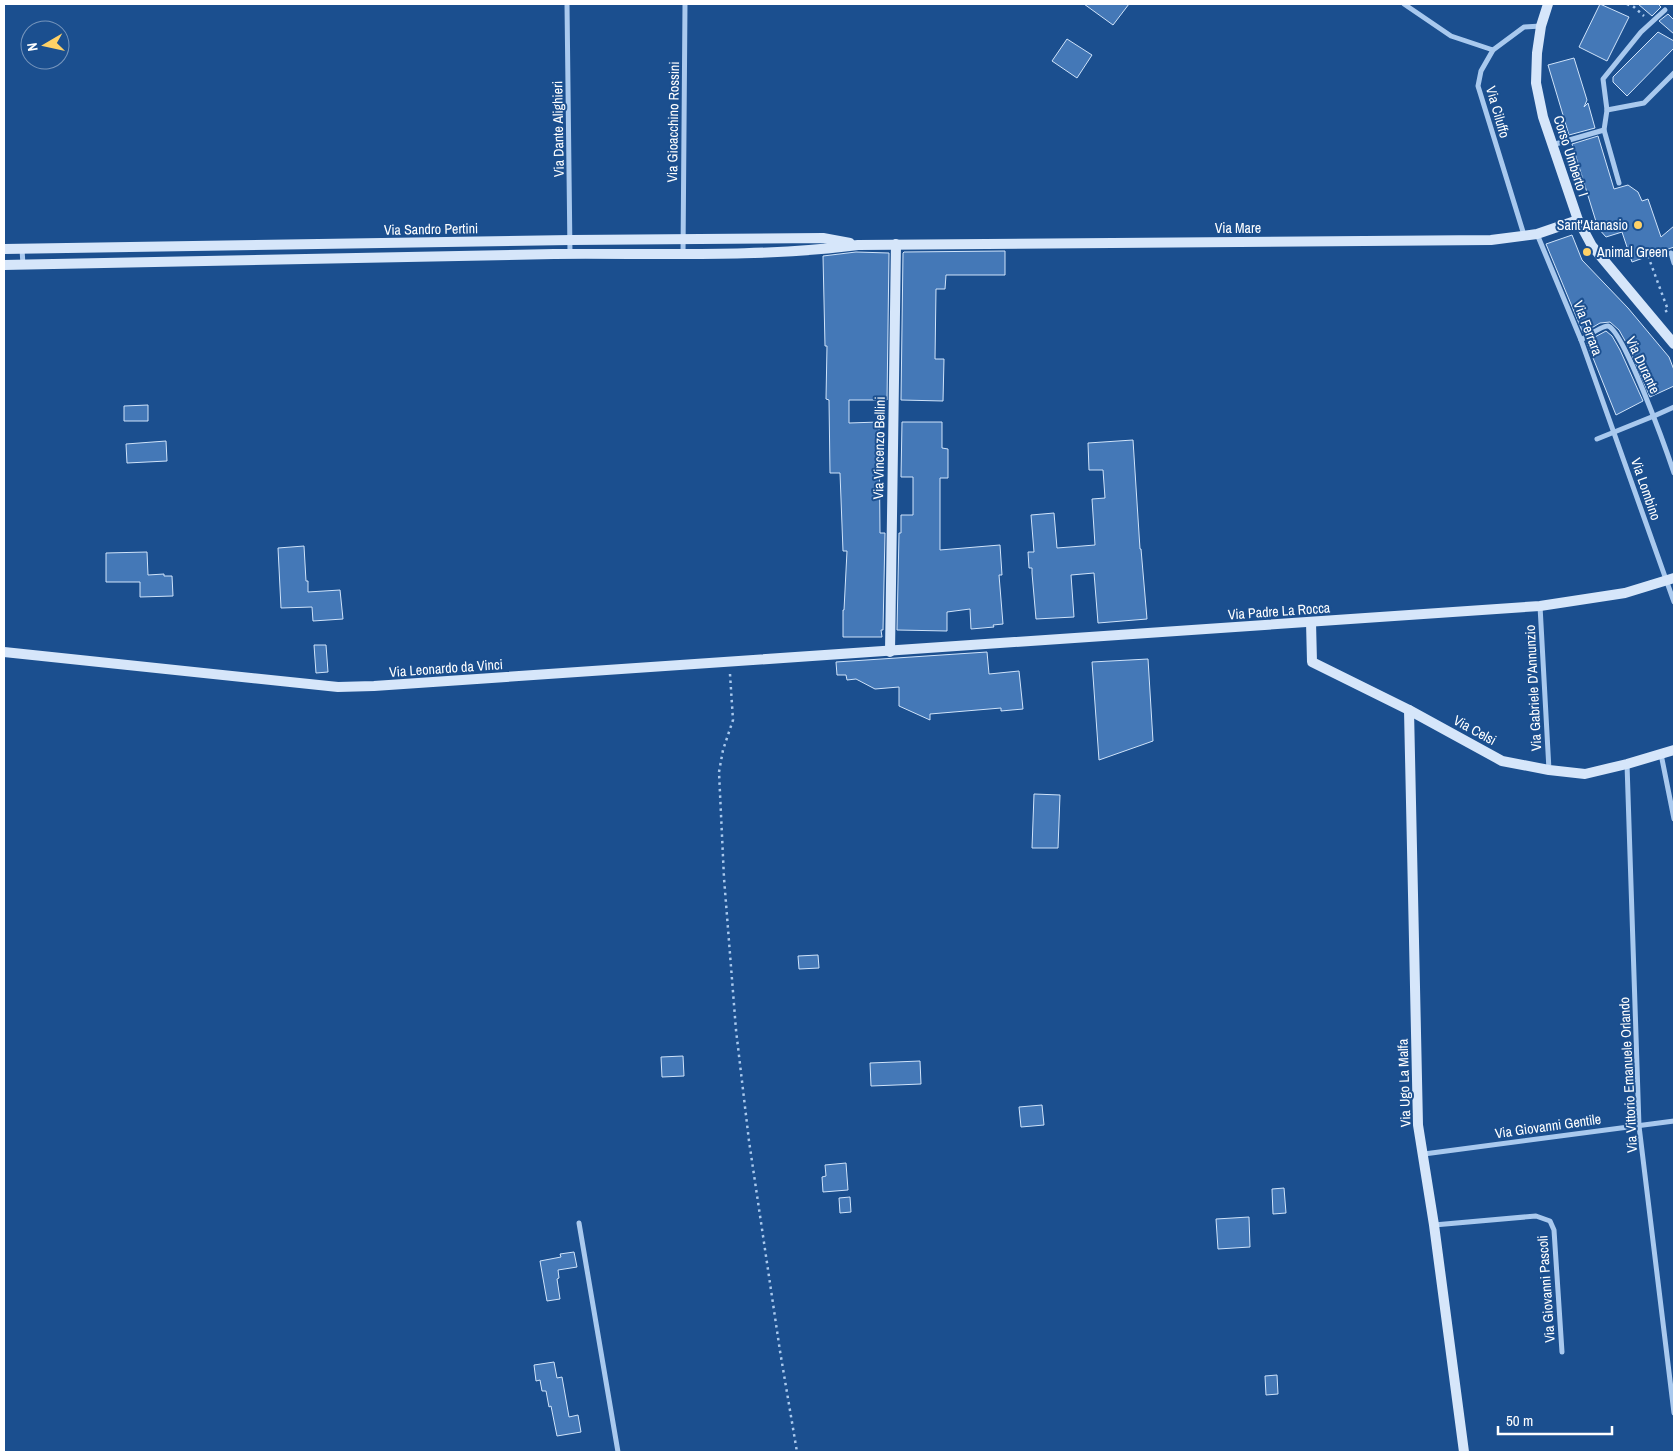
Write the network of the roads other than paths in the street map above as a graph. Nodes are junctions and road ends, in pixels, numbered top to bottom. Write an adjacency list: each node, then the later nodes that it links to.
1 (567, 4): 16 (street, Via Dante Alighieri)
2 (685, 4): 17 (street, Via Gioacchino Rossini)
3 (1404, 4): 7 (street)
4 (1548, 4): 6 (street, Corso Umberto I)
5 (1665, 10): 9 (street)
6 (1541, 26): 7 (street, Via Ciluffo); 11 (street, Corso Umberto I)
7 (1493, 50): 15 (street, Via Ciluffo)
8 (1674, 74): 9 (street)
9 (1607, 110): 10 (street)
10 (1604, 130): 11 (street); 12 (street)
11 (1552, 145): 13 (street, Corso Umberto I)
12 (1620, 183)
13 (1578, 220): 14 (street, Via Mare); 29 (street, Corso Umberto I)
14 (1538, 234): 15 (street, Via Mare); 28 (street, Via Ferrara)
15 (1524, 236): 19 (street, Via Mare)
16 (570, 240): 17 (street, Via Sandro Pertini); 21 (street, Via Sandro Pertini); 23 (street, Via Dante Alighieri)
17 (683, 240): 18 (street, Via Sandro Pertini); 24 (street, Via Gioacchino Rossini)
18 (858, 244): 19 (street, Via Sandro Pertini); 24 (street, Via Sandro Pertini)
19 (896, 244): 40 (street, Via Vincenzo Bellini)
20 (4, 249): 21 (street, Via Sandro Pertini)
21 (22, 249): 27 (street)
22 (1671, 252): 25 (street)
23 (570, 254): 24 (street, Via Sandro Pertini); 27 (street, Via Sandro Pertini)
24 (683, 255)
25 (1674, 263)
26 (4, 265): 27 (street, Via Sandro Pertini)
27 (22, 265)
28 (1581, 340): 31 (street, Via Durante); 32 (street, Via Ferrara)
29 (1674, 344)
30 (1674, 407): 31 (street)
31 (1654, 416): 32 (street); 34 (street)
32 (1614, 432): 33 (street); 35 (street, Via Lombino)
33 (1597, 439)
34 (1674, 473)
35 (1670, 580): 36 (street, Via Lombino); 37 (street, Via Padre La Rocca)
36 (1674, 602)
37 (1540, 606): 38 (street, Via Padre La Rocca); 45 (street, Via Gabriele D'Annunzio)
38 (1311, 622): 40 (street, Via Padre La Rocca); 41 (street, Via Celsi)
39 (4, 652): 40 (street, Via Leonardo da Vinci)
40 (890, 652)
41 (1409, 710): 45 (street, Via Celsi); 49 (street, Via Ugo La Malfa)
42 (1674, 750): 43 (street, Via Celsi)
43 (1661, 754): 44 (street, Via Celsi); 46 (street)
44 (1627, 764): 45 (street, Via Celsi); 48 (street, Via Vittorio Emanuele Orlando)
45 (1549, 770)
46 (1674, 819)
47 (1674, 1121): 48 (street, Via Giovanni Gentile)
48 (1639, 1126): 49 (street, Via Giovanni Gentile); 53 (street, Via Vittorio Emanuele Orlando)
49 (1424, 1154): 51 (street, Via Ugo La Malfa)
50 (579, 1223): 54 (street)
51 (1434, 1225): 52 (street, Via Giovanni Pascoli); 55 (street, Via Ugo La Malfa)
52 (1562, 1352)
53 (1674, 1413)
54 (618, 1452)
55 (1464, 1452)

